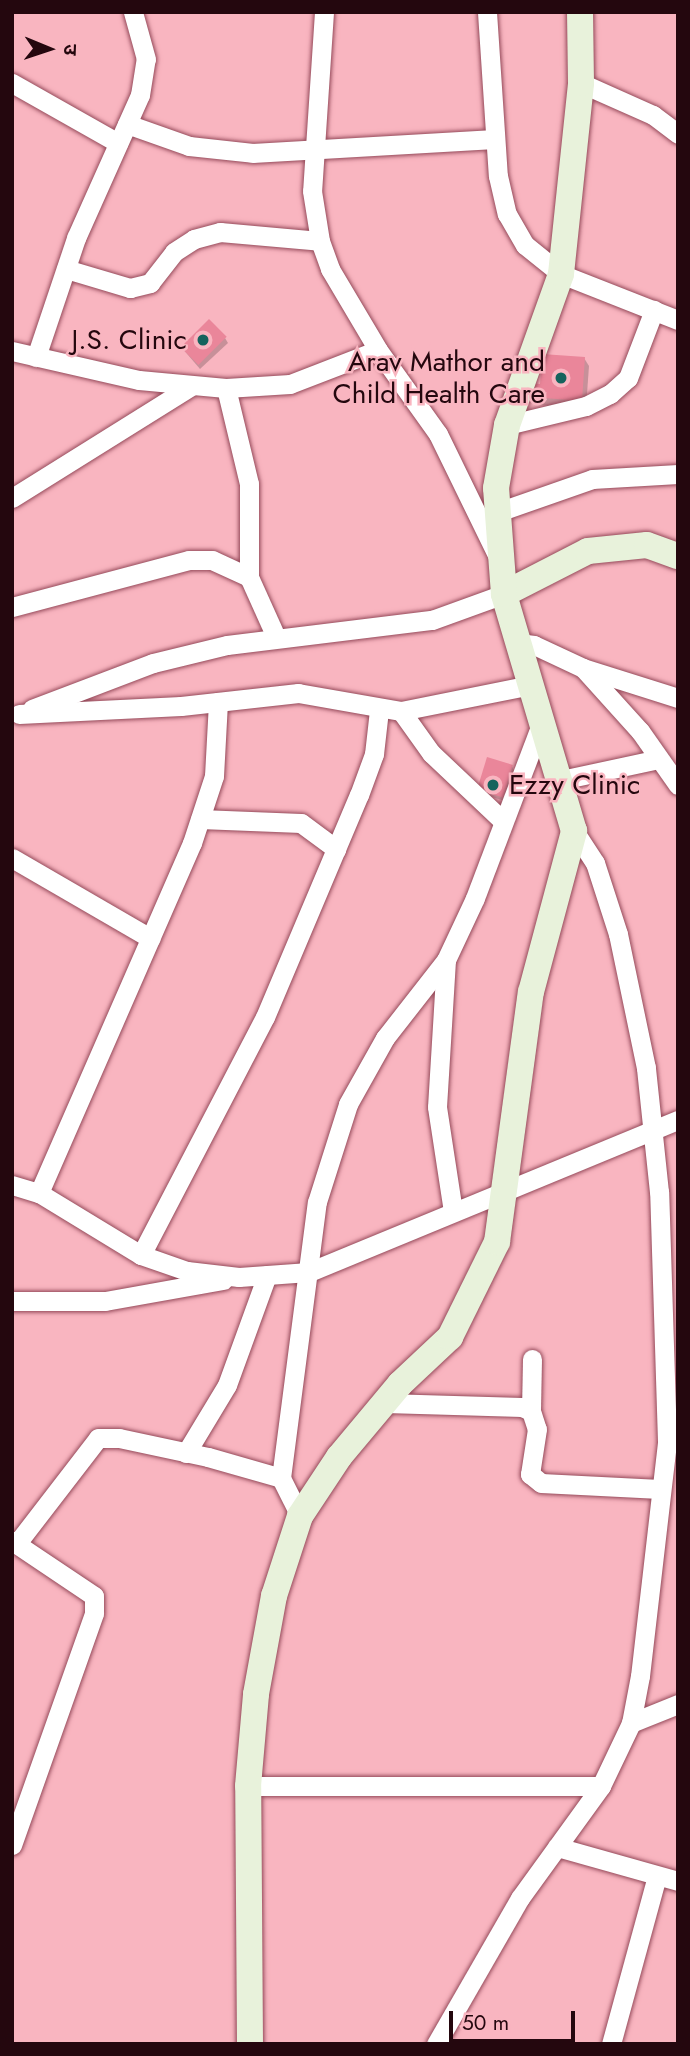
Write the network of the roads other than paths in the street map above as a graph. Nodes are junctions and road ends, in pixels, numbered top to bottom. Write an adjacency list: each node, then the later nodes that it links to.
1 (324, 12): 11 (street)
2 (487, 12): 9 (street)
3 (580, 12): 6 (street)
4 (138, 15): 7 (street)
5 (12, 83): 10 (street)
6 (581, 83): 8 (street); 14 (street)
7 (127, 124): 10 (street); 11 (street)
8 (678, 134)
9 (494, 139): 11 (street); 14 (street)
10 (118, 143): 13 (street)
11 (314, 149): 12 (street)
12 (320, 241): 13 (street); 18 (street)
13 (66, 269): 19 (street)
14 (561, 274): 15 (street); 22 (street)
15 (654, 310): 16 (street); 22 (street)
16 (678, 320)
17 (12, 351): 19 (street)
18 (378, 351): 21 (street); 27 (street)
19 (36, 357): 20 (street)
20 (191, 386): 21 (street); 24 (street)
21 (226, 388): 28 (street)
22 (507, 425): 25 (street)
23 (678, 474): 25 (street)
24 (12, 498)
25 (498, 512): 27 (street)
26 (678, 556): 29 (street)
27 (502, 564): 29 (street)
28 (249, 577): 30 (street); 31 (street)
29 (504, 594): 31 (street); 32 (street)
30 (12, 607)
31 (275, 637): 39 (street)
32 (518, 643): 33 (street); 34 (street)
33 (583, 668): 35 (street); 41 (street)
34 (531, 685): 38 (street); 40 (street)
35 (678, 698)
36 (218, 702): 37 (street); 39 (street); 44 (street)
37 (379, 709): 38 (street); 47 (street)
38 (401, 711): 45 (street)
39 (15, 716)
40 (542, 722): 42 (street); 45 (street)
41 (659, 759): 42 (street); 43 (street)
42 (561, 780): 46 (street)
43 (678, 785)
44 (200, 819): 47 (street); 49 (street)
45 (503, 821): 50 (street)
46 (574, 831): 52 (street); 54 (street)
47 (336, 849): 57 (street)
48 (12, 859): 49 (street)
49 (150, 938): 55 (street)
50 (446, 960): 56 (street); 58 (street)
51 (678, 1120): 52 (street)
52 (653, 1130): 54 (street); 65 (street)
53 (12, 1185): 55 (street)
54 (502, 1189): 56 (street); 63 (street)
55 (39, 1193): 57 (street)
56 (453, 1211): 58 (street)
57 (141, 1255): 60 (street)
58 (309, 1272): 59 (street); 67 (street)
59 (267, 1275): 60 (street); 66 (street)
60 (239, 1277): 61 (street)
61 (12, 1301)
62 (532, 1359): 64 (street)
63 (385, 1403): 64 (street); 69 (street)
64 (531, 1411): 68 (street)
65 (672, 1442): 68 (street)
66 (186, 1452): 67 (street); 74 (street)
67 (281, 1478): 69 (street)
68 (660, 1489): 71 (street)
69 (300, 1516): 72 (street)
70 (678, 1704): 71 (street)
71 (631, 1723): 73 (street)
72 (248, 1786): 73 (street); 78 (street)
73 (601, 1786): 75 (street)
74 (12, 1845)
75 (557, 1847): 76 (street); 79 (street)
76 (657, 1876): 77 (street); 80 (street)
77 (678, 1881)
78 (250, 2044)
79 (436, 2044)
80 (611, 2044)

